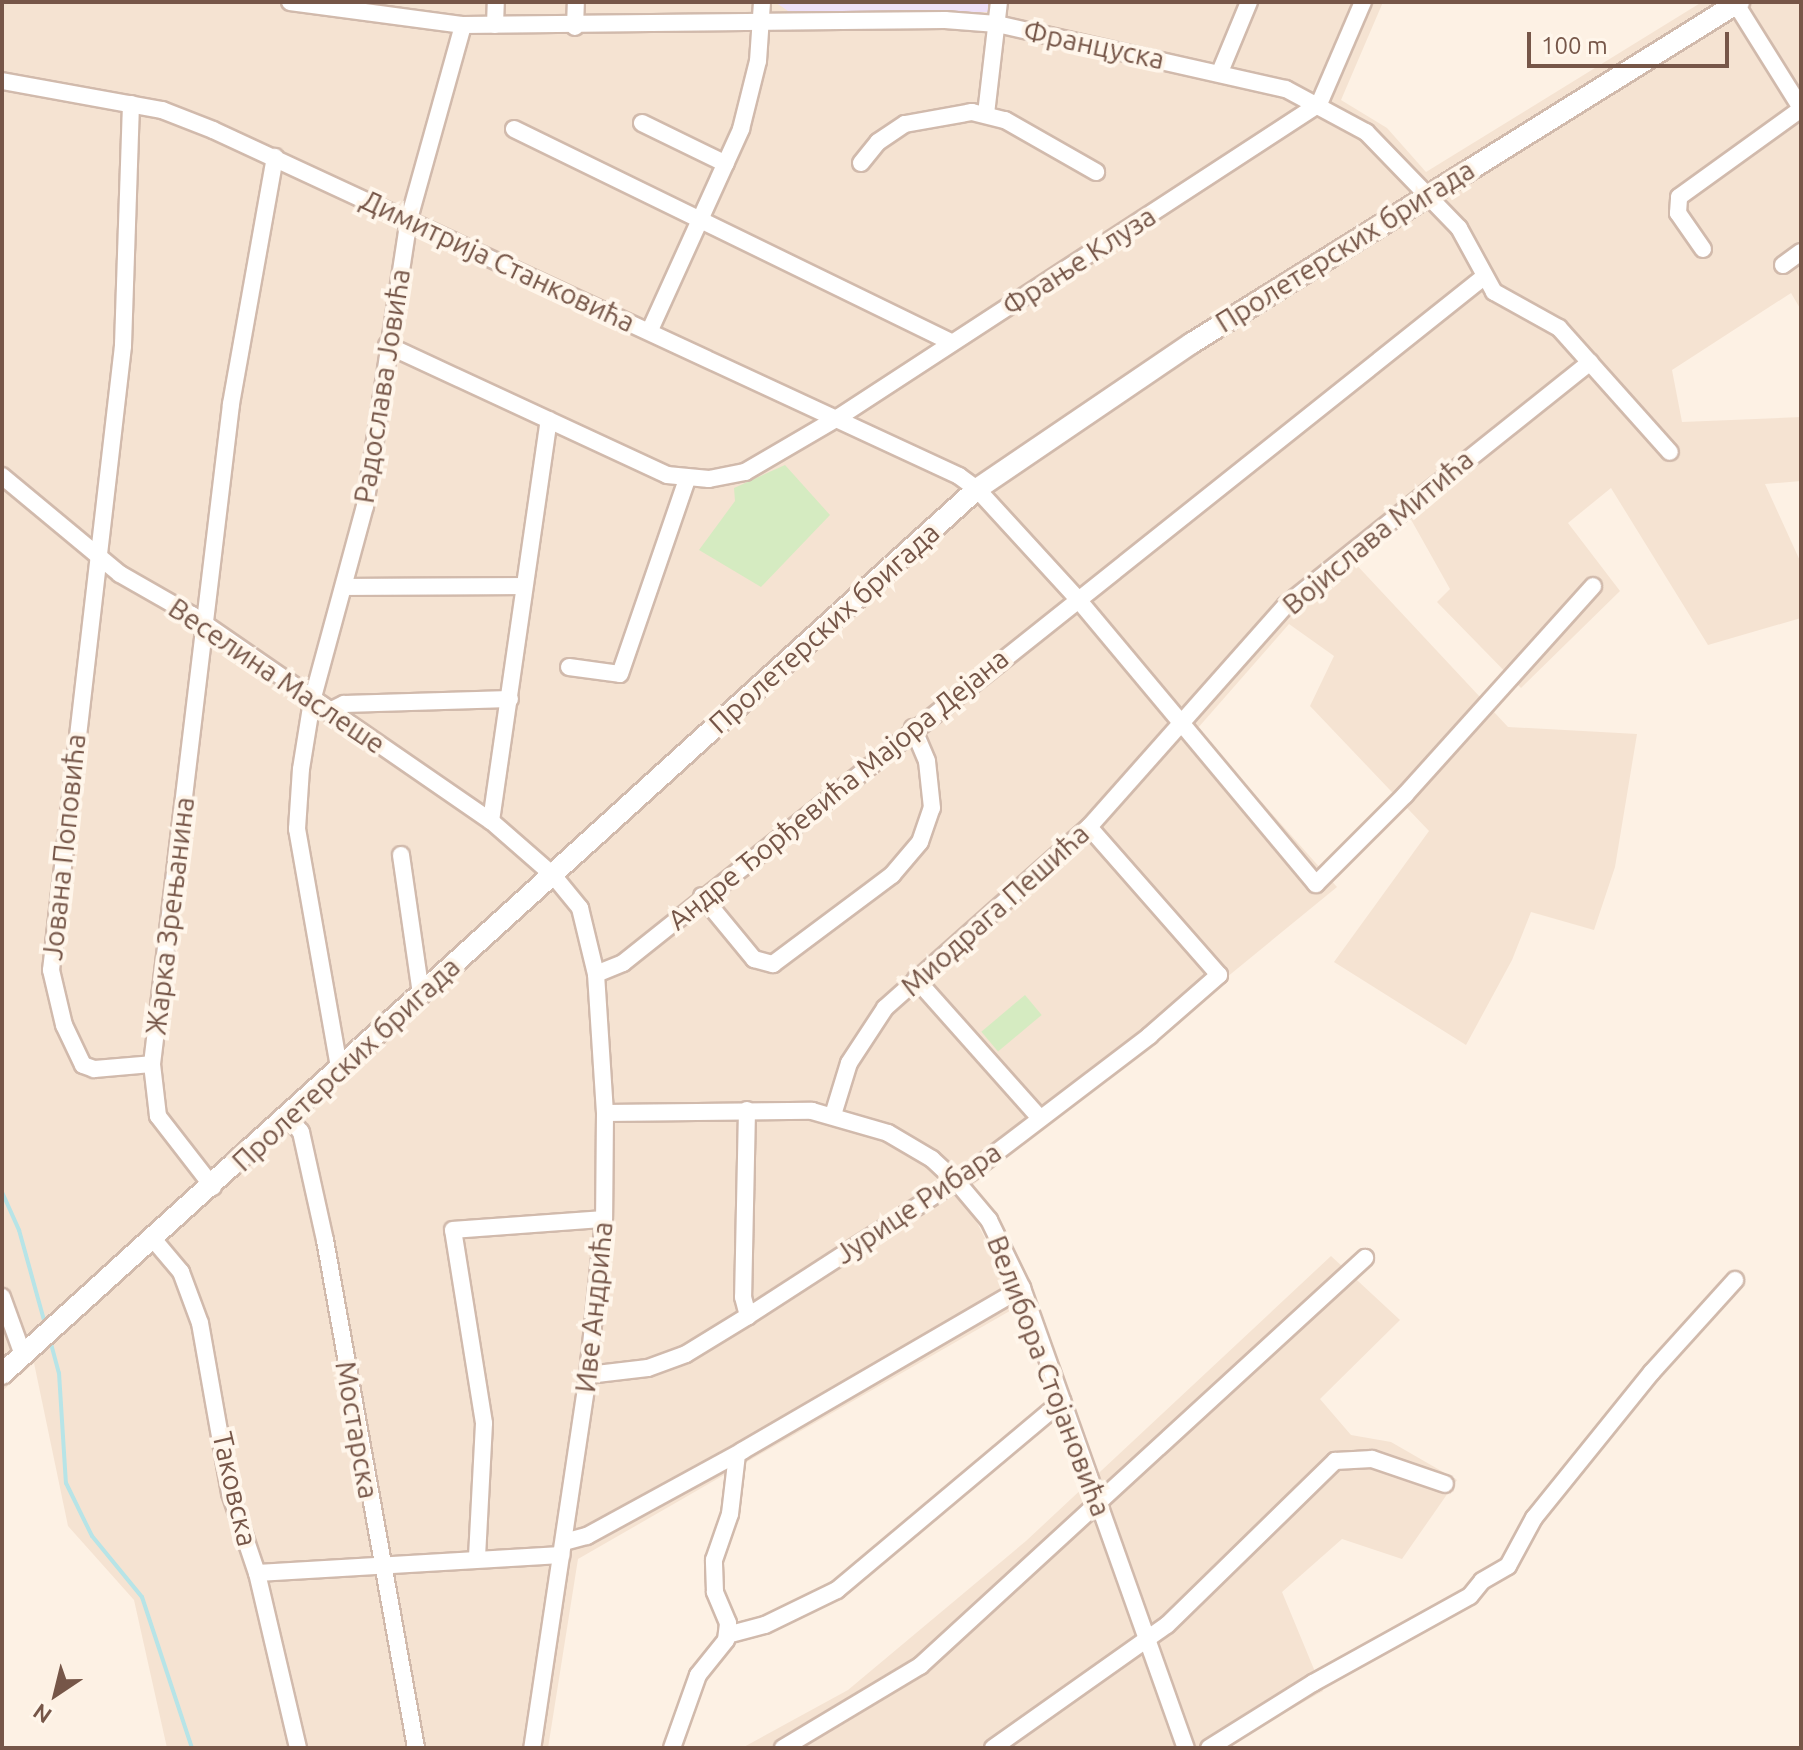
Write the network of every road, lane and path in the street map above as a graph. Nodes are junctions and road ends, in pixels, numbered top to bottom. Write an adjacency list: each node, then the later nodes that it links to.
1 (290, 2): 8 (street, Француска)
2 (496, 2): 13 (street)
3 (576, 2): 14 (street)
4 (999, 2): 11 (street)
5 (1249, 2): 15 (street)
6 (1363, 2): 19 (street)
7 (1738, 3): 17 (street); 28 (street, Пролетерских бригада)
8 (346, 6): 9 (street, Француска)
9 (407, 10): 12 (street, Француска)
10 (762, 10): 11 (street, Француска); 14 (street, Француска); 26 (street)
11 (997, 24): 15 (street, Француска); 21 (street)
12 (463, 25): 13 (street, Француска); 30 (street, Радослава Јовића)
13 (495, 25): 14 (street, Француска)
14 (575, 27)
15 (1220, 72): 19 (street, Француска)
16 (2, 81): 18 (street, Димитрија Станковића)
17 (1795, 87): 20 (street)
18 (131, 104): 24 (street, Димитрија Станковића); 45 (street)
19 (1319, 104): 28 (street, Француска); 36 (street, Фрање Клуза)
20 (1801, 108): 31 (street)
21 (986, 114): 25 (street); 27 (street)
22 (642, 123): 26 (street)
23 (514, 129): 29 (street)
24 (275, 157): 30 (street, Димитрија Станковића); 50 (street, Жарка Зрењанина)
25 (861, 163)
26 (726, 164): 29 (street)
27 (1096, 172)
28 (1428, 193): 34 (street, Француска); 44 (street, Пролетерских бригада)
29 (702, 217): 35 (street); 36 (street)
30 (409, 219): 35 (street, Димитрија Станковића); 37 (street, Радослава Јовића)
31 (1703, 249)
32 (1801, 252): 33 (street)
33 (1783, 265)
34 (1484, 277): 38 (street); 49 (street, Андре Ђорђевића Мајора Дејана)
35 (650, 330): 39 (street, Димитрија Станковића)
36 (952, 343): 39 (street, Фрање Клуза)
37 (387, 345): 40 (street); 48 (street, Радослава Јовића)
38 (1590, 362): 41 (street); 55 (street, Војислава Митића)
39 (839, 417): 43 (street, Фрање Клуза); 44 (street, Димитрија Станковића)
40 (549, 420): 43 (street); 46 (street)
41 (1670, 452)
42 (2, 476): 45 (street, Веселина Маслеше)
43 (687, 479): 51 (street)
44 (977, 489): 49 (street, Димитрија Станковића); 60 (street, Пролетерских бригада)
45 (98, 555): 50 (street, Веселина Маслеше); 65 (street, Јована Поповића)
46 (524, 586): 48 (street); 52 (street)
47 (1593, 586): 55 (street, Димитрија Станковића)
48 (344, 587): 53 (street, Радослава Јовића)
49 (1076, 597): 55 (street, Димитрија Станковића); 56 (street, Андре Ђорђевића Мајора Дејана)
50 (208, 627): 53 (street, Веселина Маслеше); 65 (street, Жарка Зрењанина)
51 (569, 667)
52 (510, 699): 54 (street); 57 (street)
53 (312, 701): 54 (street, Веселина Маслеше); 66 (street, Радослава Јовића)
54 (328, 712): 57 (street, Веселина Маслеше)
55 (1184, 721): 58 (street, Миодрага Пешића)
56 (913, 728): 61 (street, Андре Ђорђевића Мајора Дејана); 61 (street)
57 (491, 821): 60 (street, Веселина Маслеше)
58 (1089, 827): 63 (street, Миодрага Пешића); 71 (street, Јурице Рибара)
59 (401, 855): 64 (street)
60 (553, 875): 62 (street, Иве Андрића); 64 (street, Пролетерских бригада)
61 (702, 896): 62 (street, Андре Ђорђевића Мајора Дејана)
62 (596, 974): 68 (street, Иве Андрића)
63 (916, 979): 69 (street, Миодрага Пешића); 71 (street)
64 (421, 993): 66 (street, Пролетерских бригада)
65 (152, 1064): 73 (street, Жарка Зрењанина)
66 (339, 1067): 70 (street, Пролетерских бригада)
67 (747, 1110): 68 (street, Велибора Стојановића); 69 (street, Велибора Стојановића); 80 (street)
68 (605, 1113): 74 (street, Иве Андрића)
69 (833, 1115): 72 (street, Велибора Стојановића)
70 (287, 1116): 73 (street, Пролетерских бригада); 90 (street, Мостарска)
71 (1040, 1118): 72 (street, Јурице Рибара)
72 (957, 1182): 78 (street, Велибора Стојановића); 80 (street, Јурице Рибара)
73 (213, 1187): 75 (street, Пролетерских бригада)
74 (604, 1219): 83 (street, Иве Андрића); 89 (street)
75 (154, 1240): 81 (street, Пролетерских бригада); 91 (street, Таковска)
76 (1365, 1258): 87 (street)
77 (1735, 1280): 101 (street)
78 (1022, 1288): 84 (street, Велибора Стојановића); 85 (street)
79 (2, 1297): 81 (street)
80 (748, 1316): 83 (street, Јурице Рибара)
81 (27, 1352): 82 (street, Пролетерских бригада)
82 (2, 1374)
83 (588, 1375): 88 (street, Иве Андрића)
84 (1062, 1401): 87 (street, Велибора Стојановића); 92 (street)
85 (737, 1454): 88 (street); 92 (street)
86 (1445, 1484): 93 (street)
87 (1098, 1503): 93 (street, Велибора Стојановића); 98 (street)
88 (563, 1549): 89 (street); 96 (street, Иве Андрића)
89 (477, 1557): 90 (street)
90 (381, 1566): 91 (street); 95 (street, Мостарска)
91 (257, 1573): 94 (street, Таковска)
92 (727, 1635): 97 (street)
93 (1147, 1639): 99 (street); 100 (street, Велибора Стојановића)
94 (298, 1748)
95 (416, 1748)
96 (532, 1748)
97 (672, 1748)
98 (783, 1748)
99 (993, 1748)
100 (1186, 1748)
101 (1209, 1748)

